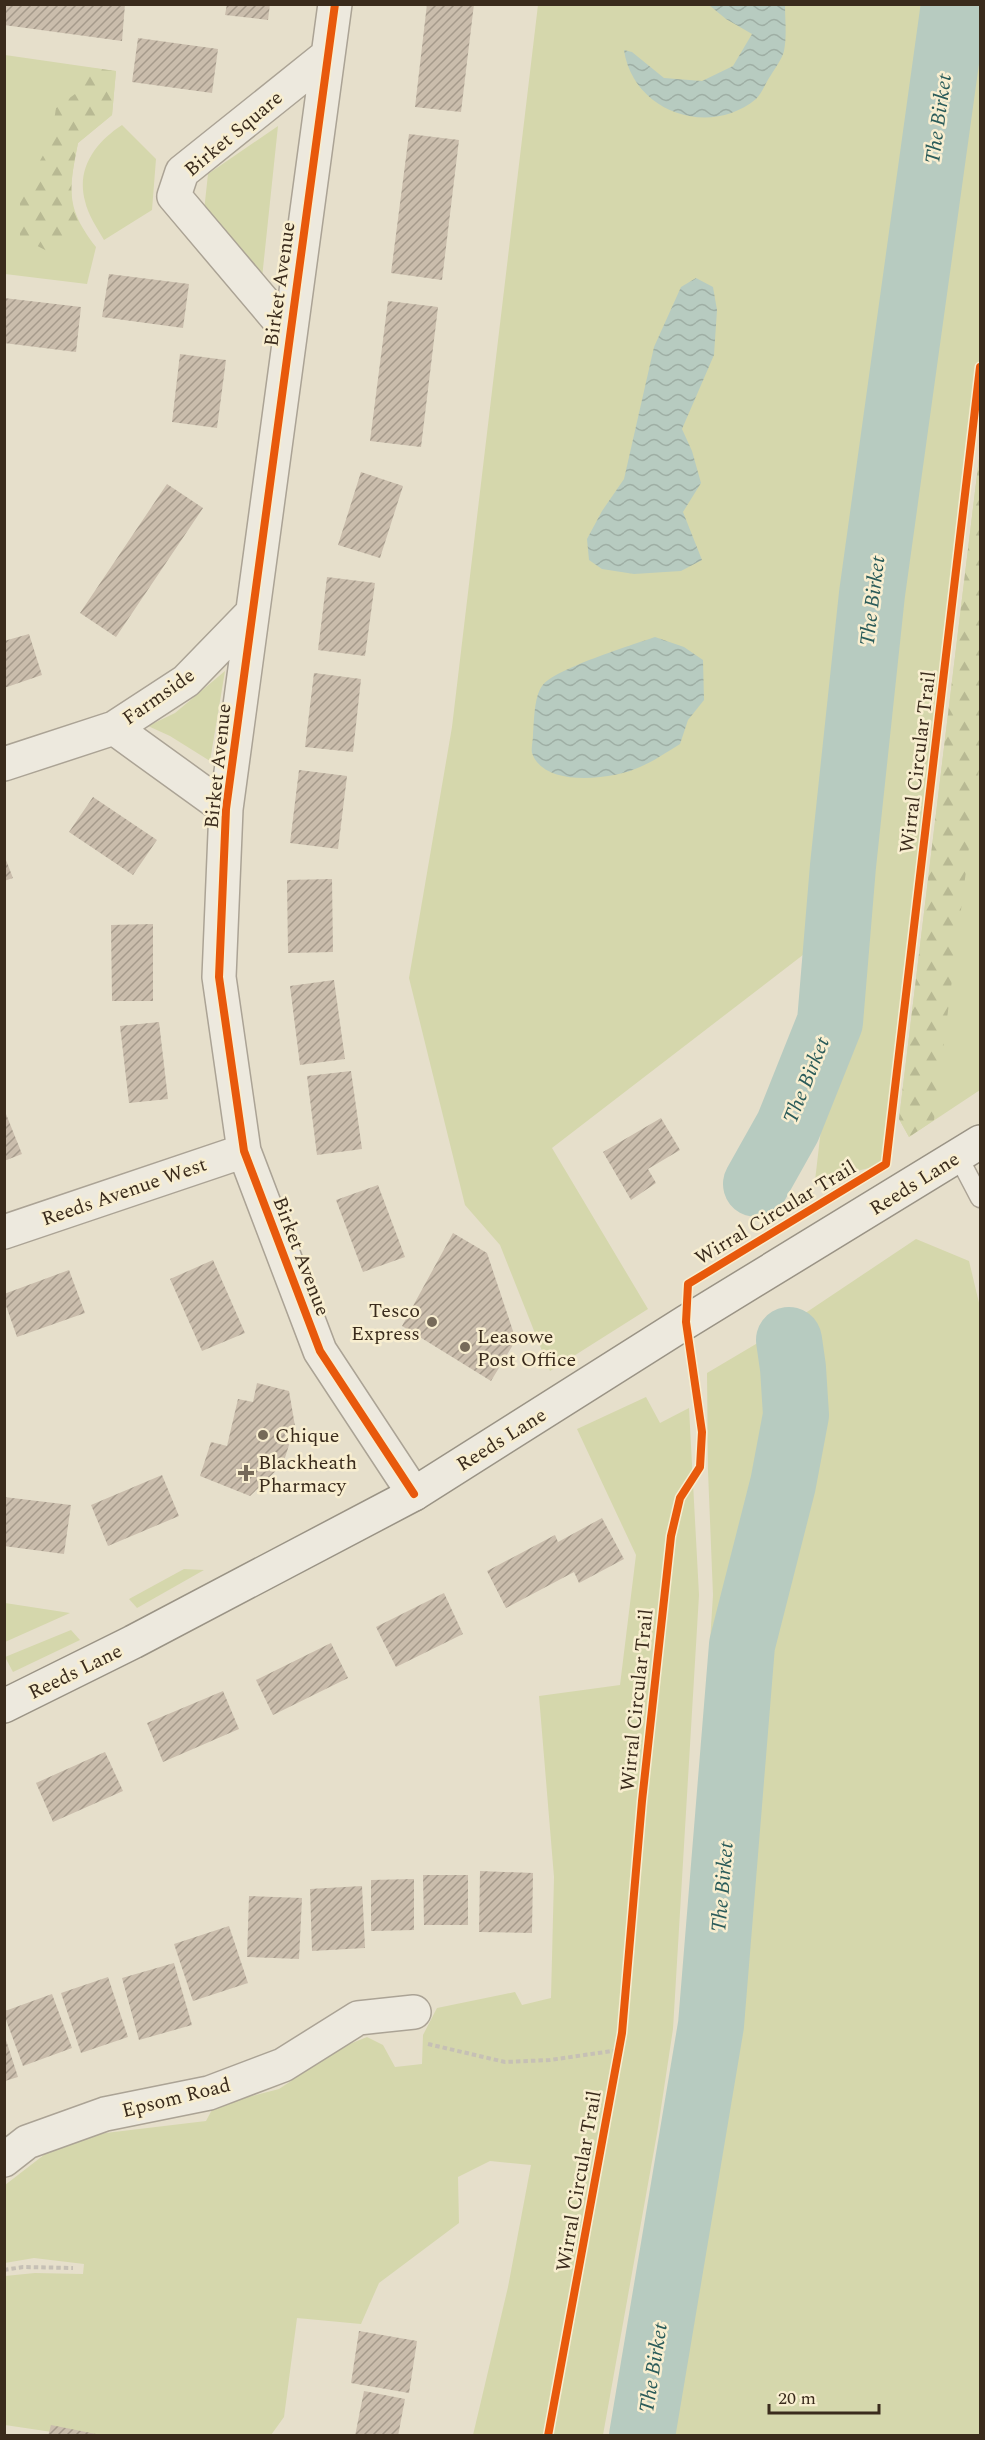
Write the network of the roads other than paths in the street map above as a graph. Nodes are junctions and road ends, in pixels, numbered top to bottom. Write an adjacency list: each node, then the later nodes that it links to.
1 (335, 4): 2 (street, Birket Avenue)
2 (328, 55): 3 (street, Birket Avenue); 3 (street, Birket Square)
3 (289, 332): 4 (street, Birket Avenue)
4 (252, 613): 5 (street, Farmside); 7 (street, Birket Avenue)
5 (114, 728): 6 (street, Farmside); 7 (street, Farmside)
6 (4, 764)
7 (226, 808): 9 (street, Birket Avenue)
8 (969, 1149): 10 (lane); 12 (street, Reeds Lane)
9 (244, 1151): 11 (street, Reeds Avenue West); 12 (street, Birket Avenue)
10 (981, 1198)
11 (4, 1232)
12 (414, 1494): 13 (street, Reeds Lane)
13 (4, 1706)
14 (414, 2012): 15 (street, Epsom Road)
15 (4, 2160)

